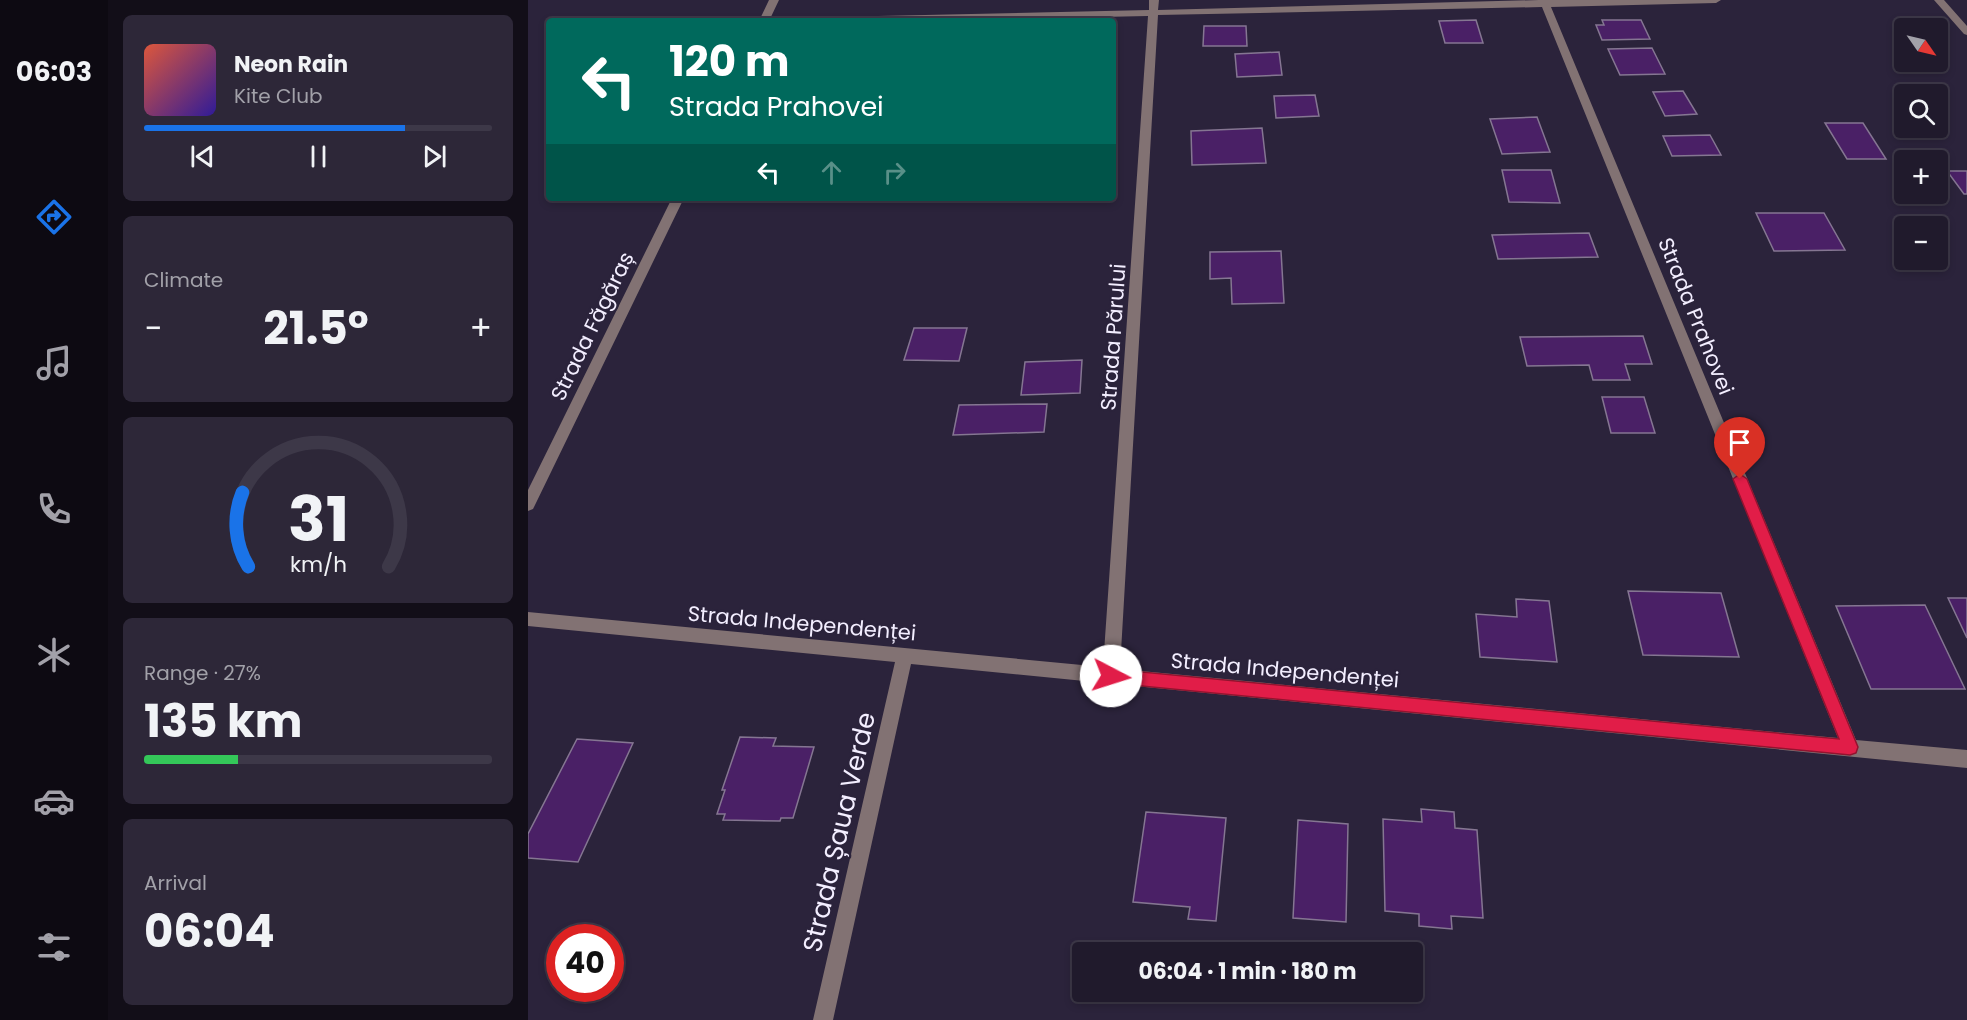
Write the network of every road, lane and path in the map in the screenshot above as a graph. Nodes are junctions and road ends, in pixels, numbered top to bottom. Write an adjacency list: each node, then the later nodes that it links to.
1 (774, 0): 6 (street)
2 (1716, 0): 4 (street)
3 (1939, 0): 8 (street)
4 (1545, 2): 5 (street); 14 (street, Strada Prahovei)
5 (1154, 6): 7 (street); 13 (street, Strada Părului)
6 (765, 18)
7 (858, 18)
8 (1967, 32)
9 (677, 201): 10 (street, Strada Făgăraș)
10 (528, 505)
11 (528, 619): 12 (street, Strada Independenței)
12 (905, 655): 13 (street, Strada Independenței); 16 (street, Strada Șaua Verde)
13 (1111, 676): 14 (street, Strada Independenței)
14 (1850, 747): 15 (street, Strada Independenței)
15 (1967, 759)
16 (823, 1020)

